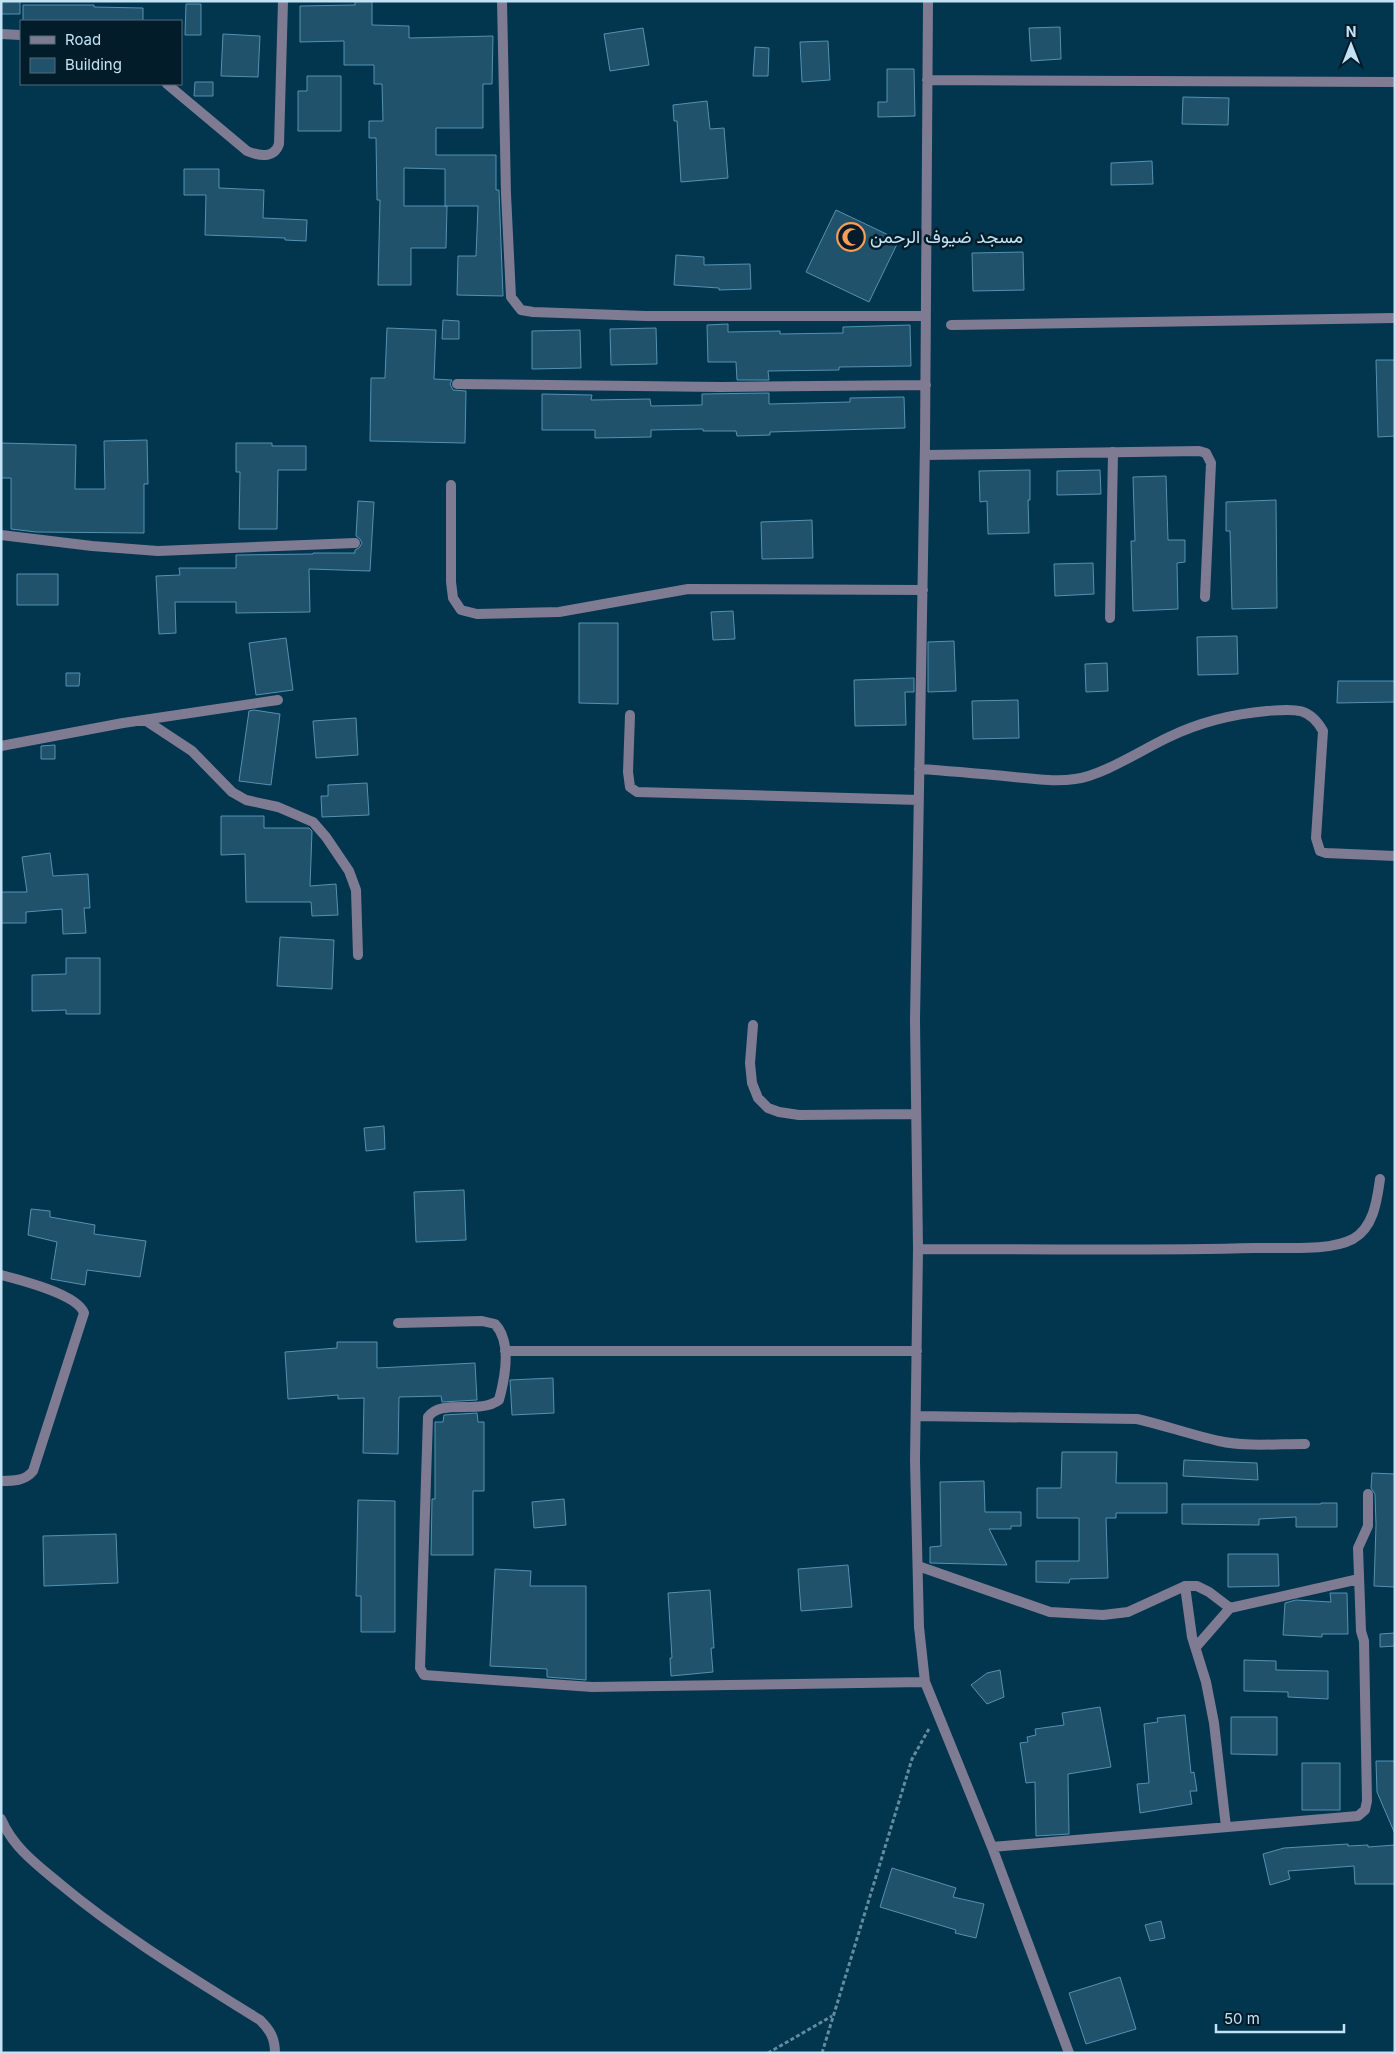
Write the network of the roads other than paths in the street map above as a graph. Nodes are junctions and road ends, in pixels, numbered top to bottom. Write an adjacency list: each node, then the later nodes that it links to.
1 (283, 1): 8 (street)
2 (502, 1): 9 (street)
3 (928, 1): 6 (street)
4 (1, 34): 5 (street)
5 (20, 35)
6 (927, 80): 7 (street); 9 (street)
7 (1395, 82)
8 (168, 85)
9 (926, 316): 13 (street)
10 (1395, 318): 11 (street)
11 (951, 325)
12 (457, 384): 13 (street)
13 (926, 385): 15 (street)
14 (1113, 452): 15 (street); 20 (street); 21 (street)
15 (925, 455): 19 (street)
16 (452, 486): 19 (street)
17 (1, 535): 18 (street)
18 (355, 543)
19 (922, 590): 26 (street)
20 (1205, 597)
21 (1110, 618)
22 (278, 700): 24 (street)
23 (630, 715): 27 (street)
24 (145, 720): 25 (street); 29 (street)
25 (1, 746)
26 (920, 769): 27 (street); 28 (street)
27 (919, 800): 31 (street)
28 (1395, 856)
29 (358, 955)
30 (753, 1025): 31 (street)
31 (916, 1114): 33 (street)
32 (1380, 1179): 33 (street)
33 (918, 1249): 37 (street)
34 (1, 1275): 40 (street)
35 (398, 1323): 36 (street)
36 (505, 1351): 37 (street); 47 (street)
37 (917, 1351): 38 (street)
38 (916, 1416): 39 (street); 42 (street)
39 (1305, 1444)
40 (1, 1481)
41 (1368, 1494): 43 (street)
42 (918, 1566): 44 (street); 47 (street)
43 (1359, 1579): 45 (street); 49 (street)
44 (1185, 1586): 45 (street); 46 (street)
45 (1230, 1608): 46 (street)
46 (1196, 1647): 49 (street)
47 (925, 1682): 50 (street)
48 (1, 1819): 51 (street)
49 (1226, 1827): 50 (street)
50 (992, 1847): 52 (street)
51 (275, 2053)
52 (1069, 2053)

